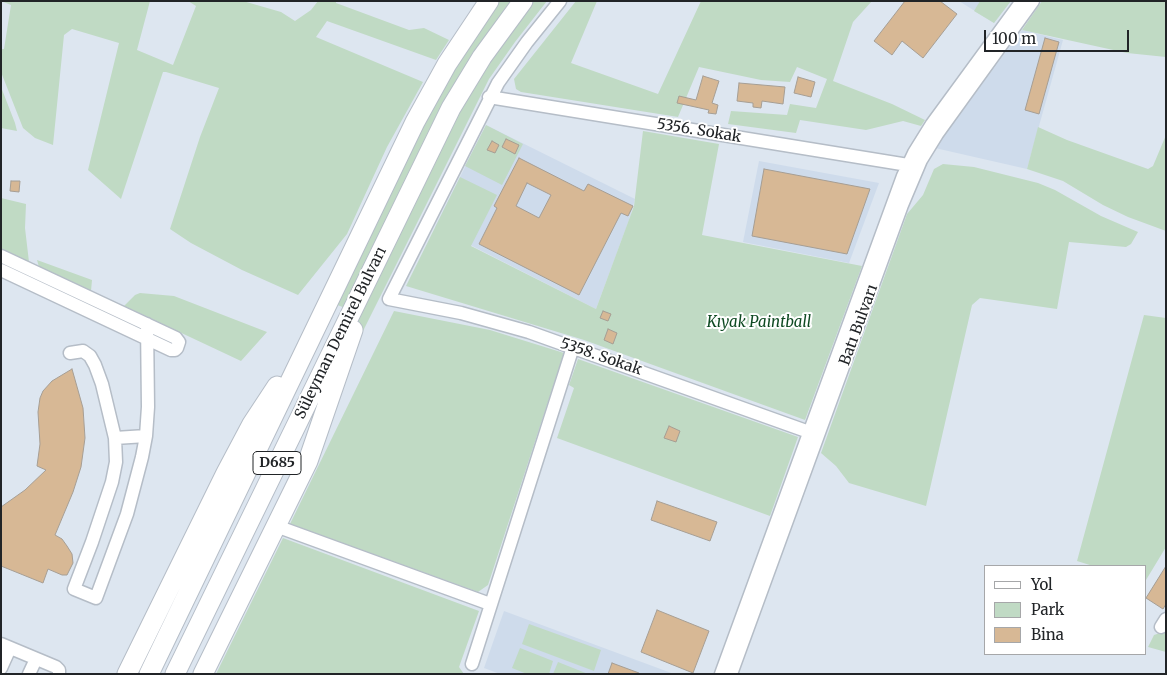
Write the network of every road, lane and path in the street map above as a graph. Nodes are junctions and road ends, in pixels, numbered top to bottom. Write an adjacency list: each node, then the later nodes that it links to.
1 (489, 1): 12 (highway, Süleyman Demirel Bulvarı / D685)
2 (523, 1): 8 (highway, Süleyman Demirel Bulvarı / D685)
3 (560, 1): 6 (street)
4 (1022, 1): 7 (street, Batı Bulvarı)
5 (1033, 1): 32 (street, Batı Bulvarı)
6 (490, 98): 7 (street, 5356. Sokak); 14 (street, 5358. Sokak)
7 (908, 165): 16 (street, Batı Bulvarı)
8 (380, 253): 19 (highway); 29 (highway, Süleyman Demirel Bulvarı / D685)
9 (1, 256): 11 (street)
10 (1, 270): 13 (street)
11 (147, 324): 13 (street); 13 (street)
12 (312, 336): 27 (highway); 28 (highway, Süleyman Demirel Bulvarı / D685)
13 (146, 339): 17 (street)
14 (573, 347): 16 (street, 5358. Sokak); 20 (street)
15 (70, 353): 18 (street)
16 (809, 432): 31 (street, Batı Bulvarı)
17 (146, 436): 18 (street); 18 (street)
18 (115, 438)
19 (276, 526): 20 (street); 30 (highway)
20 (490, 604): 23 (street)
21 (6, 646): 22 (street); 24 (street)
22 (36, 659): 25 (street); 26 (street)
23 (472, 664)
24 (1, 668)
25 (29, 674)
26 (59, 674)
27 (127, 674)
28 (149, 674)
29 (175, 674)
30 (203, 674)
31 (721, 674)
32 (731, 674)

